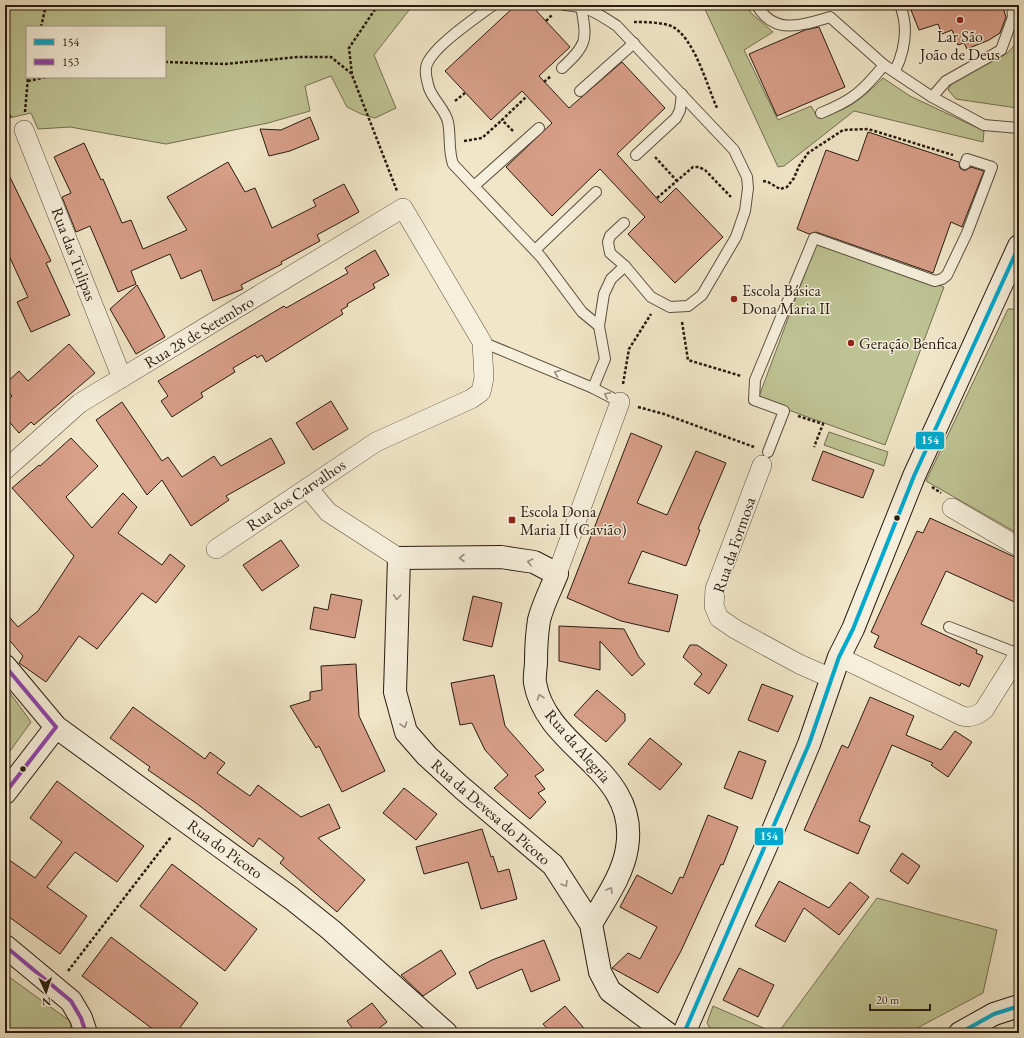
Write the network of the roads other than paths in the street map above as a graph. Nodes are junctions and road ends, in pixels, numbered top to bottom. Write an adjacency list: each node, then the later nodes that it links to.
1 (493, 5): 20 (lane)
2 (564, 5): 6 (lane)
3 (757, 5): 8 (lane)
4 (900, 5): 10 (lane)
5 (1012, 5): 13 (lane)
6 (580, 6): 7 (lane); 9 (lane)
7 (634, 43): 11 (lane); 12 (lane)
8 (884, 65): 10 (lane); 14 (lane)
9 (562, 68)
10 (895, 71): 13 (lane)
11 (580, 91)
12 (682, 94): 18 (lane); 25 (lane)
13 (932, 97): 16 (lane)
14 (821, 113)
15 (539, 128): 20 (lane)
16 (1019, 128)
17 (24, 130): 28 (street, Rua das Tulipas)
18 (636, 155)
19 (966, 162): 31 (lane)
20 (474, 186): 24 (lane)
21 (596, 192): 24 (lane)
22 (624, 223): 25 (lane)
23 (1019, 246): 41 (street)
24 (535, 250): 26 (lane)
25 (625, 266): 26 (lane)
26 (599, 326): 29 (lane)
27 (482, 342): 28 (street, Rua 28 de Setembro); 29 (lane, one-way to 27); 33 (street, Rua dos Carvalhos)
28 (122, 378): 32 (street, Rua 28 de Setembro)
29 (593, 388): 30 (lane, one-way to 29)
30 (620, 402): 38 (street, Rua da Alegria)
31 (765, 458): 43 (street, Rua da Formosa)
32 (5, 470)
33 (308, 488): 36 (street, Rua dos Carvalhos); 37 (street)
34 (952, 508): 35 (street)
35 (1019, 547)
36 (216, 549)
37 (399, 558): 38 (street, one-way to 37); 46 (street, Rua da Devesa do Picoto, one-way to 46)
38 (557, 574): 46 (street, Rua da Alegria, one-way to 38)
39 (949, 627): 40 (lane)
40 (1019, 654): 41 (street)
41 (839, 657): 43 (street)
42 (5, 666): 44 (street, Rua do Picoto)
43 (831, 678): 52 (street)
44 (56, 727): 45 (street); 50 (street, Rua do Picoto)
45 (5, 793)
46 (591, 924): 51 (street, Rua da Devesa do Picoto)
47 (5, 946): 49 (street)
48 (1019, 1006): 53 (street)
49 (86, 1033)
50 (446, 1033)
51 (667, 1033)
52 (684, 1033)
53 (960, 1033)

